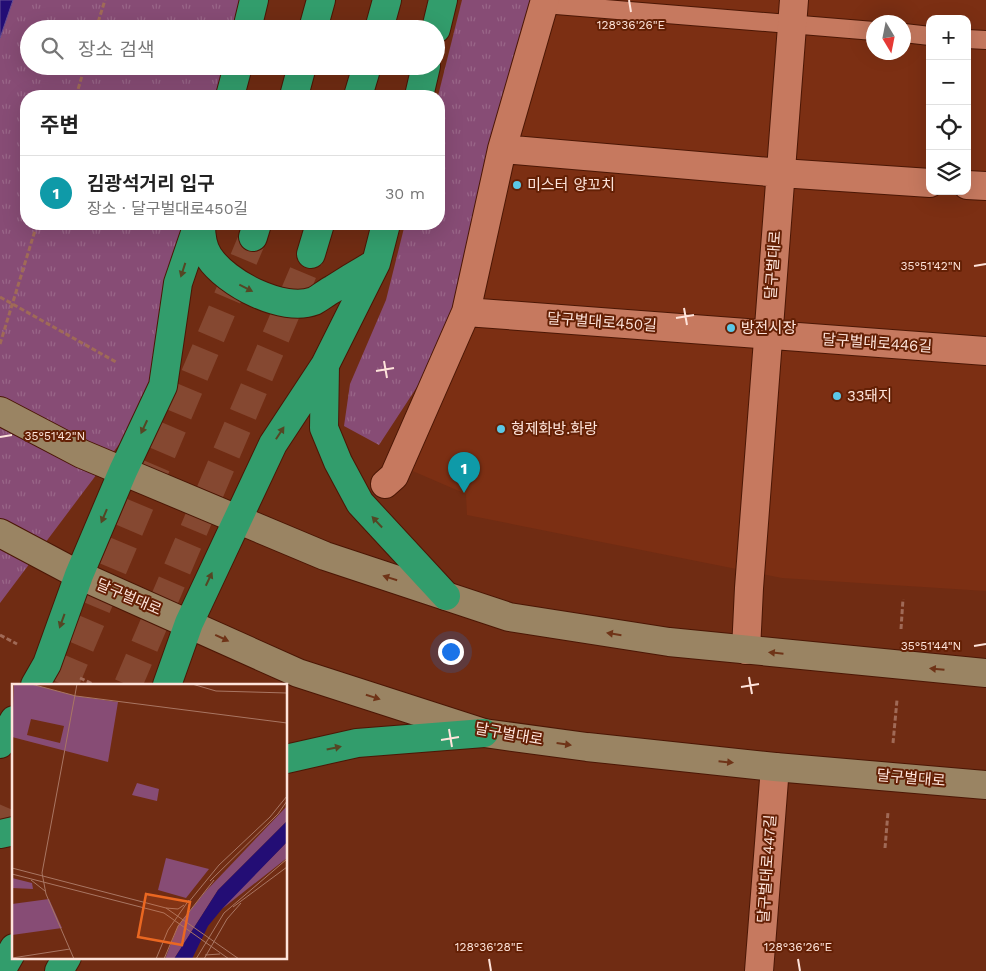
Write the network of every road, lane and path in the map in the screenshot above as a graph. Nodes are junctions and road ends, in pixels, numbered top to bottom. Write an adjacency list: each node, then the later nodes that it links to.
1 (105, 0): 8 (path)
2 (254, 0): 9 (highway)
3 (321, 0): 10 (highway)
4 (387, 0): 11 (highway)
5 (443, 0): 12 (highway)
6 (544, 2): 7 (lane); 28 (street)
7 (793, 12): 13 (lane); 29 (street, 달구벌대로)
8 (99, 20)
9 (249, 20)
10 (315, 20)
11 (381, 20)
12 (438, 20)
13 (866, 29)
14 (911, 34): 15 (lane)
15 (926, 36)
16 (971, 39): 17 (lane)
17 (986, 40)
18 (82, 75): 23 (path)
19 (236, 75): 24 (highway)
20 (300, 75): 25 (highway)
21 (364, 75): 26 (highway)
22 (424, 75): 27 (highway)
23 (78, 90)
24 (232, 90)
25 (296, 90)
26 (360, 90)
27 (420, 90)
28 (502, 150): 29 (street); 41 (street)
29 (781, 173): 30 (street); 42 (street, 달구벌대로)
30 (926, 182)
31 (971, 185): 32 (street)
32 (986, 186)
33 (35, 230): 43 (path)
34 (197, 230): 48 (highway, one-way to 48)
35 (200, 230): 39 (highway, one-way to 39)
36 (318, 230): 38 (highway)
37 (384, 230): 39 (highway)
38 (310, 254)
39 (376, 263): 46 (highway)
40 (0, 297): 45 (path, bridge)
41 (466, 312): 42 (street, 달구벌대로450길); 49 (street)
42 (768, 334): 44 (street, 달구벌대로446길); 56 (street, 달구벌대로)
43 (0, 344)
44 (986, 351)
45 (116, 362)
46 (324, 365): 50 (highway, one-way to 46); 53 (highway, one-way to 46)
47 (0, 411): 48 (main road)
48 (123, 471): 50 (main road); 52 (highway, one-way to 52)
49 (385, 484)
50 (238, 519): 53 (main road, one-way to 50); 55 (highway, one-way to 50)
51 (0, 532): 52 (main road, 달구벌대로)
52 (79, 575): 55 (main road, 달구벌대로); 59 (highway, one-way to 59)
53 (446, 596): 56 (main road, one-way to 53)
54 (903, 599): 57 (path)
55 (188, 623): 60 (highway); 62 (main road, 달구벌대로, one-way to 62)
56 (746, 650): 57 (main road, one-way to 56)
57 (899, 666): 58 (main road, one-way to 57); 66 (path)
58 (986, 673)
59 (36, 684)
60 (167, 684)
61 (12, 723): 63 (highway)
62 (484, 733): 64 (highway, one-way to 62); 65 (main road, 달구벌대로, one-way to 65)
63 (0, 744)
64 (288, 759)
65 (775, 767): 66 (main road, 달구벌대로); 73 (street, 달구벌대로447길)
66 (890, 777): 67 (main road, 달구벌대로); 68 (path)
67 (986, 784)
68 (885, 848)
69 (12, 952): 71 (highway)
70 (66, 958): 72 (highway)
71 (1, 971)
72 (59, 971)
73 (759, 971)

